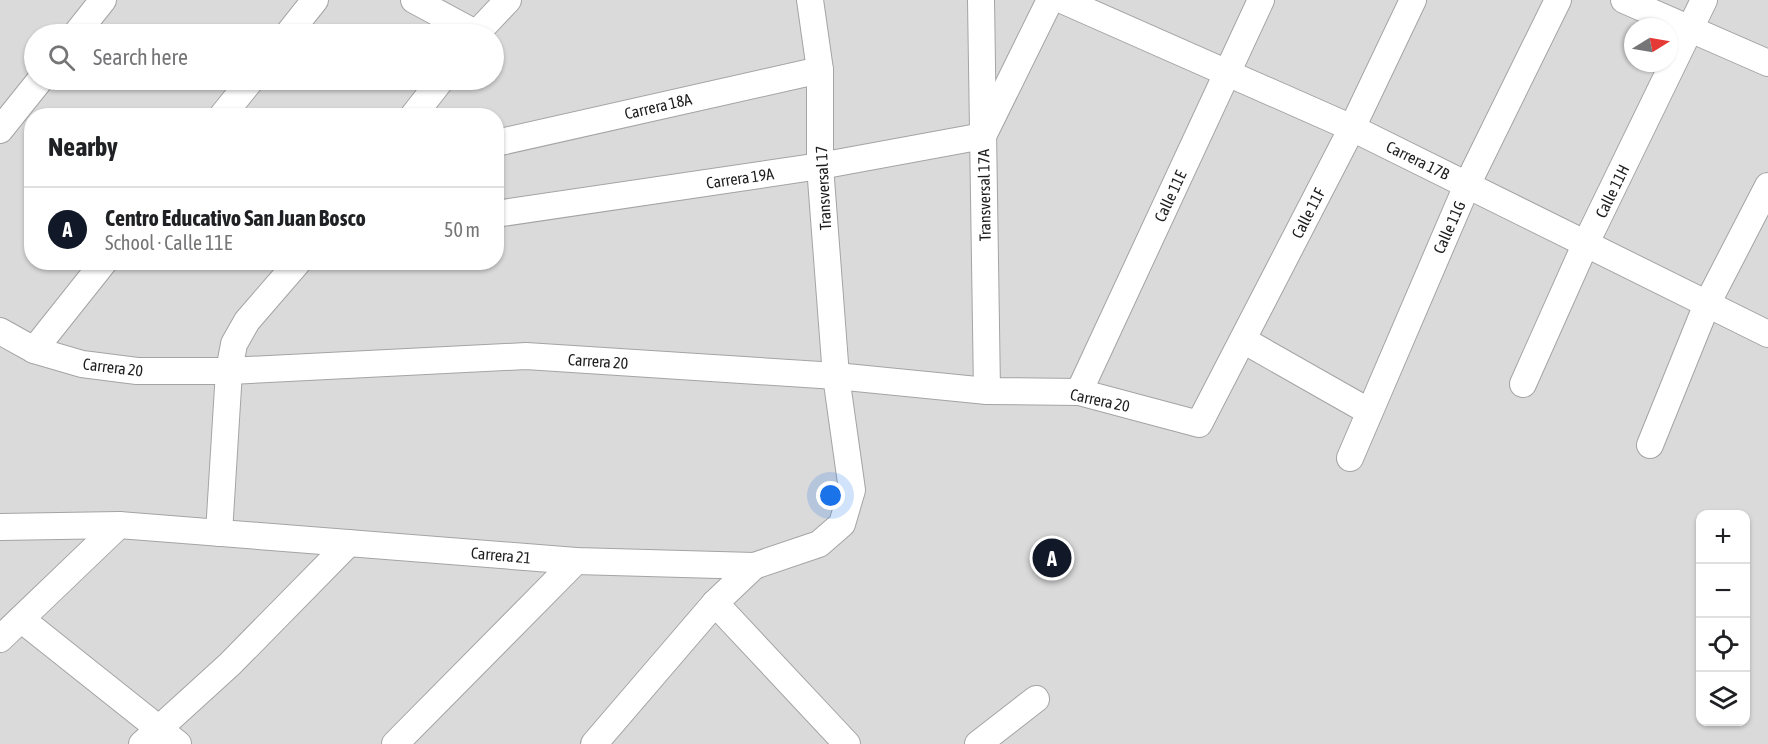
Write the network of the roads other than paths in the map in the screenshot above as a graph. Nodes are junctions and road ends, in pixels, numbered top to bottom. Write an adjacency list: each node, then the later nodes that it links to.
1 (103, 0): 14 (street)
2 (315, 0): 15 (street)
3 (414, 0): 16 (street)
4 (508, 0): 17 (street)
5 (810, 0): 20 (street, Transversal 17)
6 (981, 0): 29 (street, Transversal 17A)
7 (1050, 0): 29 (street)
8 (1062, 0): 21 (street, Carrera 17B)
9 (1261, 0): 21 (street, Calle 11E)
10 (1413, 0): 27 (street, Calle 11F)
11 (1558, 0): 32 (street, Calle 11G)
12 (1624, 0): 18 (street)
13 (1704, 0): 18 (street, Calle 11H)
14 (84, 24)
15 (296, 24)
16 (458, 24)
17 (485, 24)
18 (1690, 29): 19 (street); 35 (street, Calle 11H)
19 (1768, 63)
20 (820, 69): 30 (street, Carrera 18A); 31 (street, Transversal 17)
21 (1226, 74): 27 (street, Carrera 17B); 47 (street, Calle 11E)
22 (32, 90): 28 (street)
23 (243, 90): 25 (street)
24 (433, 90): 26 (street)
25 (228, 108)
26 (419, 108)
27 (1352, 128): 32 (street, Carrera 17B); 41 (street, Calle 11F)
28 (0, 129)
29 (983, 136): 31 (street, Carrera 19A); 46 (street, Transversal 17A)
30 (504, 141)
31 (820, 166): 34 (street, Carrera 19A); 44 (street, Transversal 17)
32 (1468, 183): 35 (street, Carrera 17B); 48 (street, Calle 11G)
33 (1768, 186): 38 (street)
34 (504, 213)
35 (1585, 245): 38 (street, Carrera 17B); 45 (street, Calle 11H)
36 (98, 270): 42 (street)
37 (291, 270): 43 (street)
38 (1707, 304): 40 (street, Carrera 17B); 50 (street)
39 (0, 331): 42 (street, Carrera 20)
40 (1768, 334)
41 (1243, 340): 48 (street); 49 (street, Calle 11F)
42 (34, 350): 43 (street, Carrera 20)
43 (229, 371): 44 (street, Carrera 20); 54 (street)
44 (836, 376): 46 (street, Carrera 20); 57 (street, Carrera 21)
45 (1523, 384)
46 (987, 391): 47 (street, Carrera 20)
47 (1079, 392): 49 (street, Carrera 20)
48 (1368, 411): 51 (street, Calle 11G)
49 (1199, 423)
50 (1650, 445)
51 (1350, 458)
52 (119, 525): 53 (street, Carrera 21); 54 (street, Carrera 21); 59 (street)
53 (0, 527)
54 (219, 533): 55 (street, Carrera 21)
55 (348, 543): 56 (street, Carrera 21); 62 (street)
56 (576, 561): 57 (street, Carrera 21); 64 (street)
57 (754, 566): 58 (street)
58 (715, 603): 65 (street); 66 (street)
59 (21, 619): 60 (street); 62 (street)
60 (0, 639)
61 (1036, 699): 67 (street)
62 (150, 736): 63 (street)
63 (178, 744)
64 (395, 744)
65 (594, 744)
66 (847, 744)
67 (978, 744)

